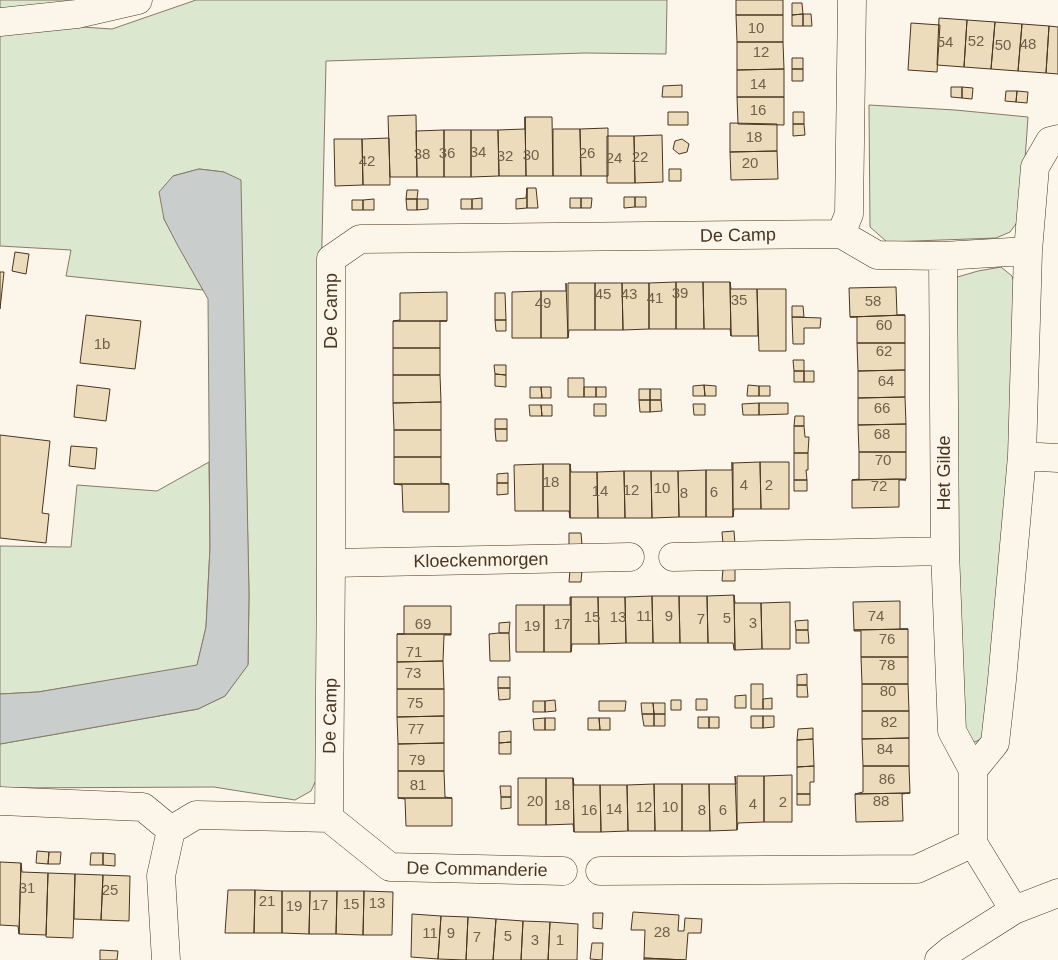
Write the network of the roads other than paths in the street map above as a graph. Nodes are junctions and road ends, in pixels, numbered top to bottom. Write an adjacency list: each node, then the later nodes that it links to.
1 (138, 0): 3 (street)
2 (852, 0): 5 (street)
3 (0, 22)
4 (1058, 139): 6 (street)
5 (841, 234): 7 (street); 13 (street, De Camp)
6 (1028, 251): 7 (street); 8 (street)
7 (943, 256): 10 (street, Het Gilde)
8 (1022, 456): 9 (street); 14 (street)
9 (1058, 458)
10 (945, 551): 12 (street); 14 (street, Het Gilde)
11 (630, 557): 13 (street, Kloeckenmorgen)
12 (673, 557)
13 (331, 563): 16 (street, De Camp)
14 (973, 770): 18 (street, Het Gilde)
15 (0, 801): 17 (street)
16 (328, 818): 17 (street); 19 (street, De Commanderie)
17 (171, 830): 23 (street)
18 (973, 842): 20 (street); 22 (street)
19 (563, 871)
20 (600, 871)
21 (1058, 893): 22 (street)
22 (1014, 910): 24 (street)
23 (166, 960)
24 (940, 960)

